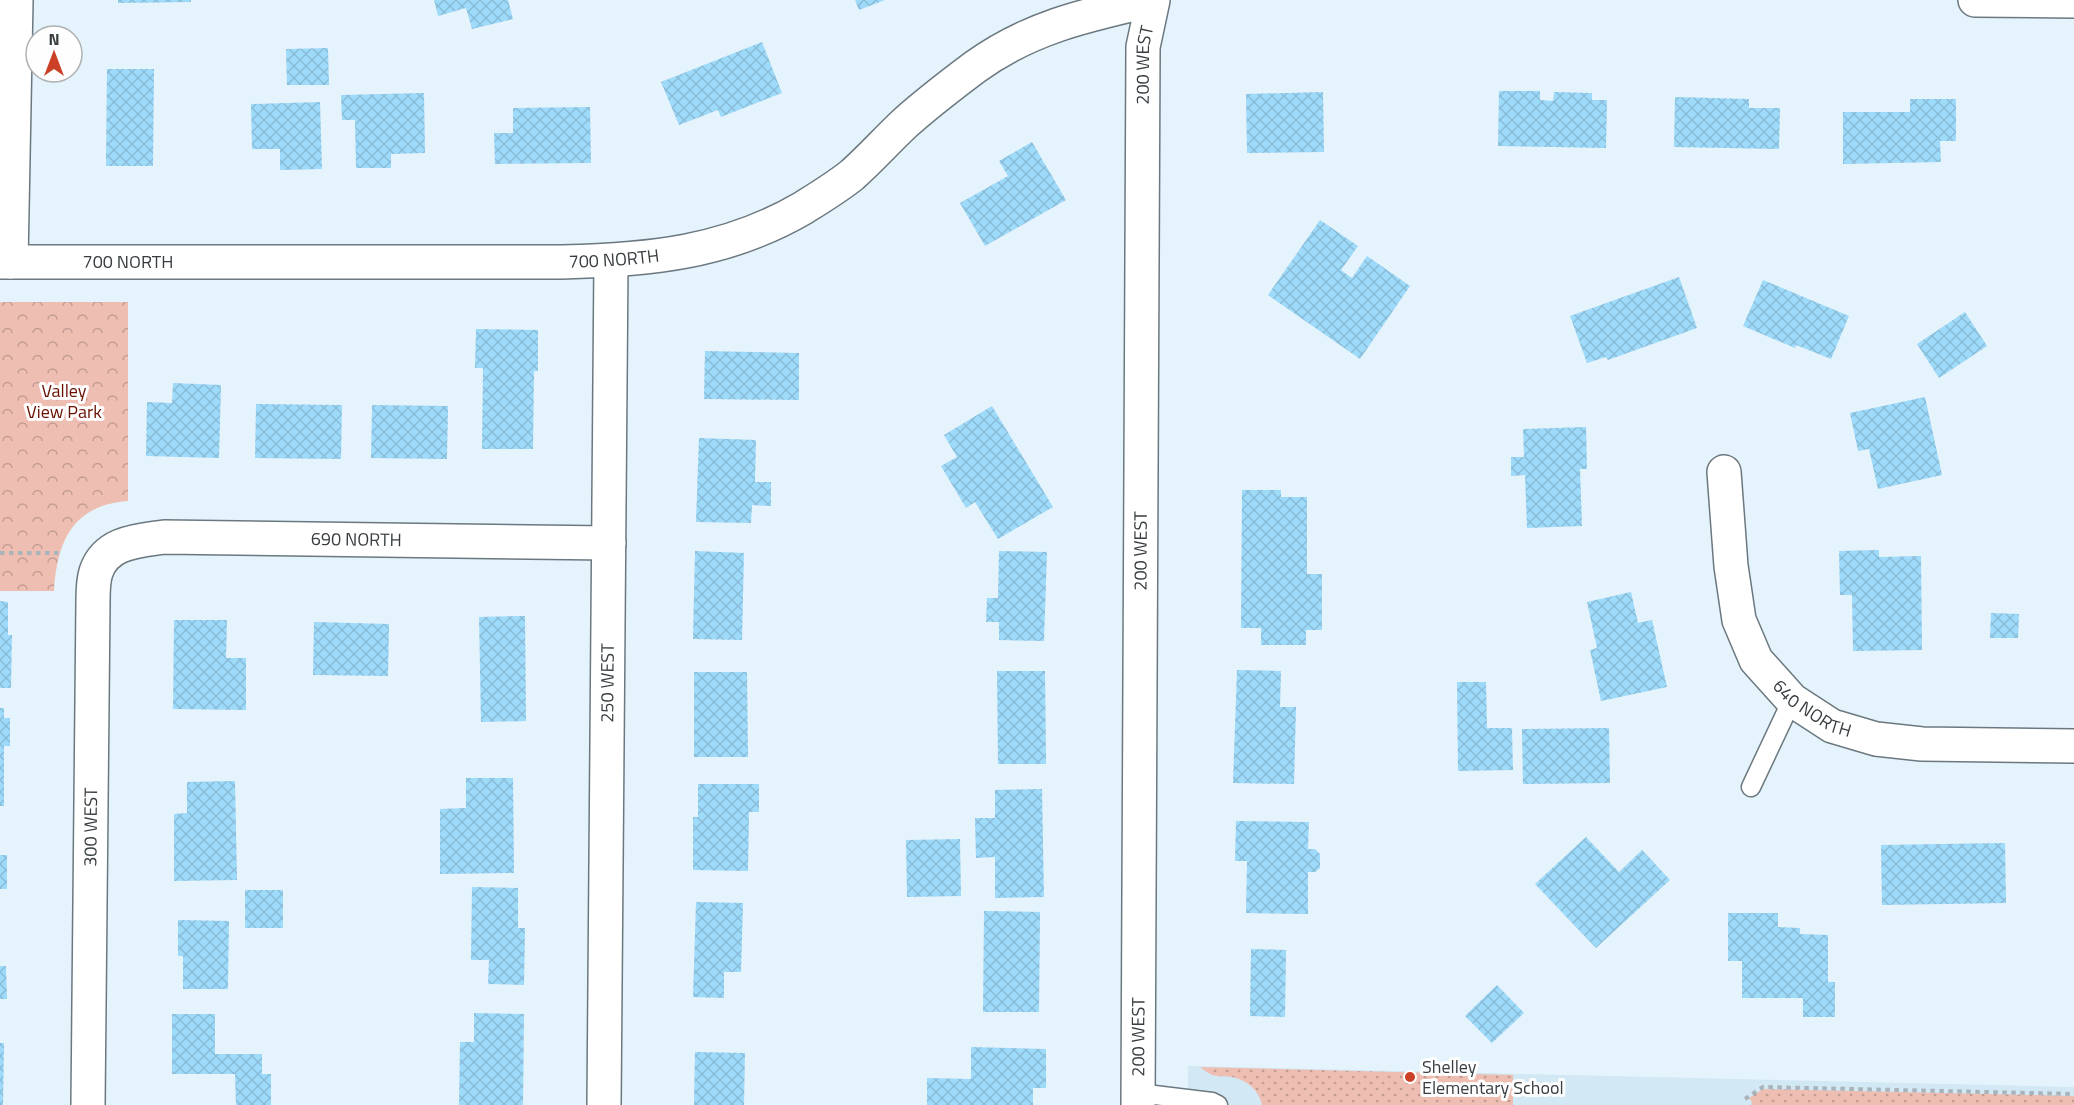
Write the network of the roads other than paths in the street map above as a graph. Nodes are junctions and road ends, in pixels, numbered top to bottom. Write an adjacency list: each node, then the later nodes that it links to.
1 (16, 0): 6 (street)
2 (1152, 0): 5 (street, 700 NORTH); 13 (street, 200 WEST)
3 (1975, 0): 4 (street)
4 (2074, 1)
5 (611, 261): 6 (street, 700 NORTH); 8 (street, 250 WEST)
6 (5, 262)
7 (1724, 472): 10 (street, 640 NORTH)
8 (609, 543): 9 (street, 690 NORTH); 15 (street, 250 WEST)
9 (106, 554): 14 (street, 300 WEST)
10 (1792, 700): 11 (street, 640 NORTH); 12 (lane)
11 (2074, 746)
12 (1751, 787)
13 (1138, 1099): 16 (lane)
14 (88, 1105)
15 (604, 1105)
16 (1218, 1105)

